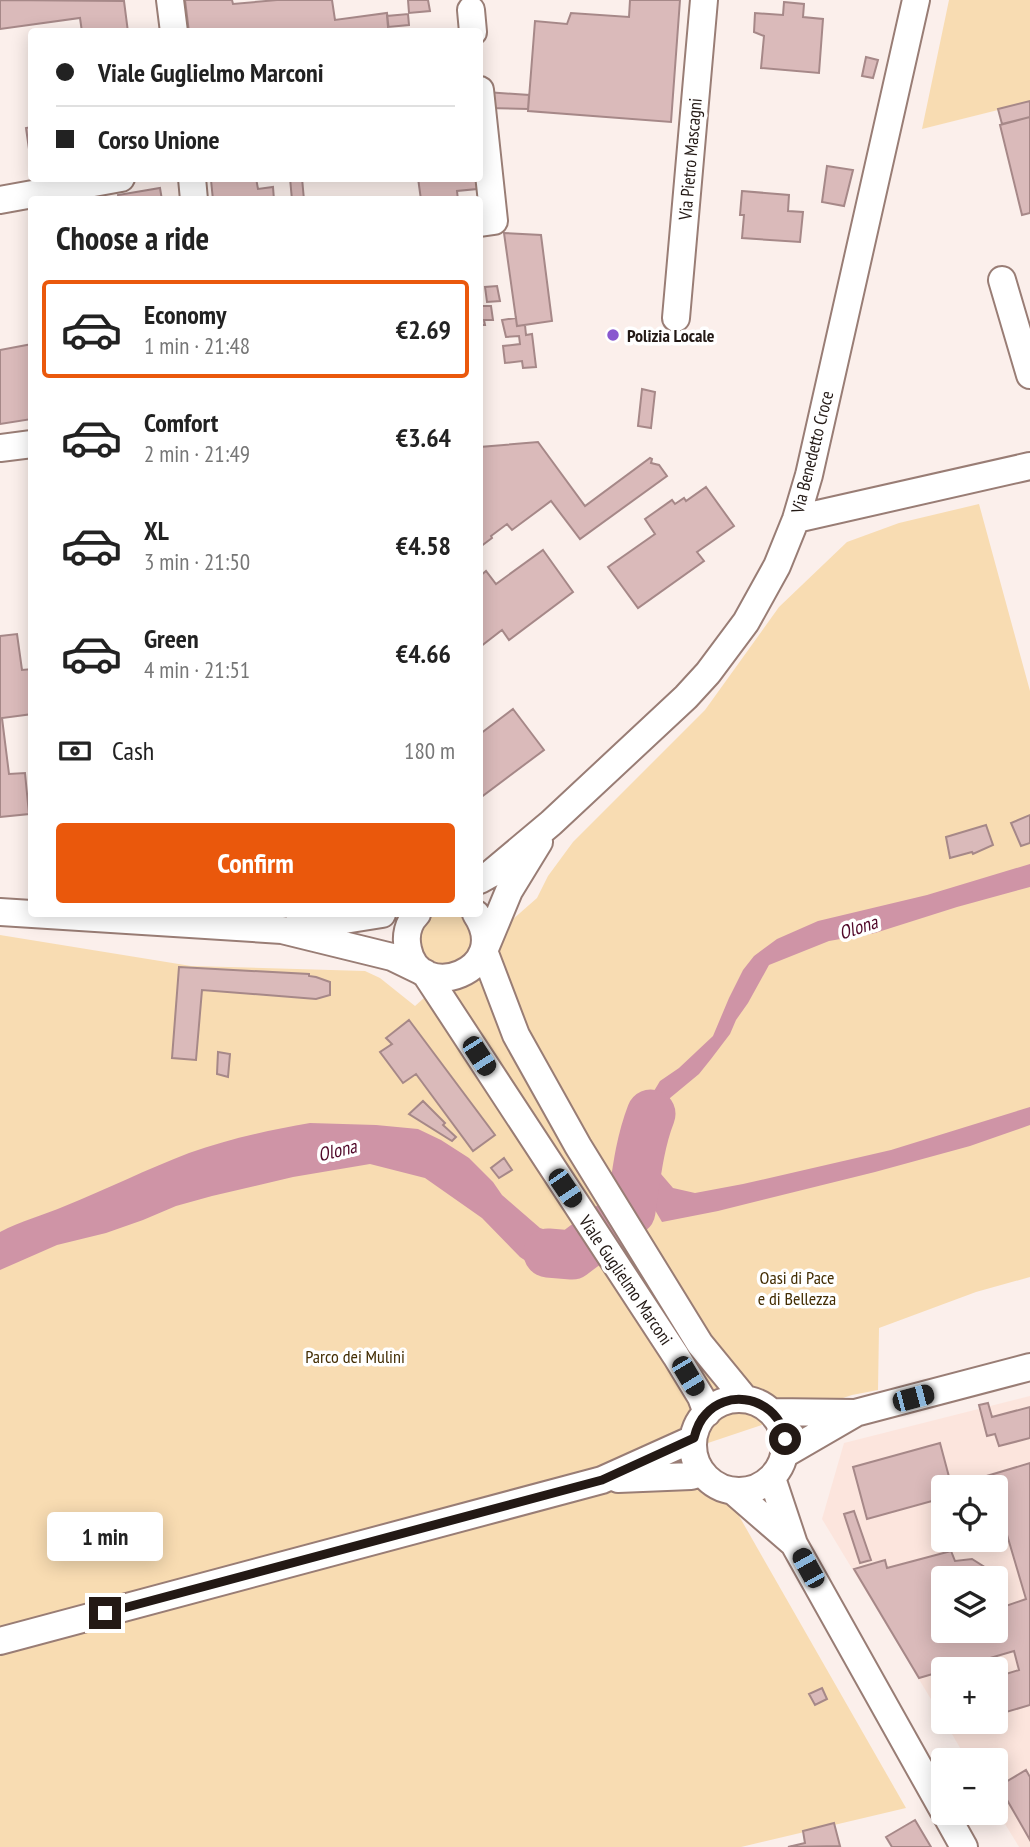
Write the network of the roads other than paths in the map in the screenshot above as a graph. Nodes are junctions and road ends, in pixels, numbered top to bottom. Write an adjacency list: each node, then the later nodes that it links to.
1 (170, 0): 4 (street)
2 (704, 0): 10 (street, Via Pietro Mascagni)
3 (916, 0): 15 (street, Via Benedetto Croce)
4 (174, 28)
5 (483, 147): 8 (street)
6 (99, 182): 7 (street)
7 (0, 200)
8 (487, 222)
9 (1002, 280): 11 (street)
10 (676, 318)
11 (1030, 375)
12 (28, 444): 13 (street)
13 (0, 448)
14 (1030, 466): 15 (street)
15 (796, 519): 16 (street, Via Benedetto Croce)
16 (551, 823): 17 (street, Via Benedetto Croce); 26 (street, Via Benedetto Croce)
17 (483, 878)
18 (0, 912): 19 (street)
19 (28, 913)
20 (120, 917): 25 (street)
21 (359, 917): 25 (street)
22 (379, 917): 27 (street, Viale Guglielmo Marconi)
23 (414, 917): 27 (street)
24 (478, 917): 26 (street, Viale Guglielmo Marconi)
25 (282, 930): 27 (street)
26 (484, 950): 27 (street); 29 (street, Viale Guglielmo Marconi)
27 (418, 965): 31 (street, Viale Guglielmo Marconi)
28 (1030, 1367): 32 (street)
29 (745, 1399): 30 (street, Viale Guglielmo Marconi); 31 (street)
30 (771, 1412): 32 (street); 34 (street)
31 (706, 1413): 33 (street)
32 (855, 1413): 34 (street)
33 (694, 1438): 35 (street); 37 (street)
34 (785, 1454): 36 (street)
35 (702, 1473): 37 (street); 38 (street)
36 (772, 1478): 38 (street); 39 (street)
37 (602, 1480): 40 (street)
38 (733, 1492): 39 (street)
39 (794, 1544): 41 (street)
40 (0, 1641)
41 (931, 1788)
42 (952, 1825): 43 (street)
43 (964, 1847)

